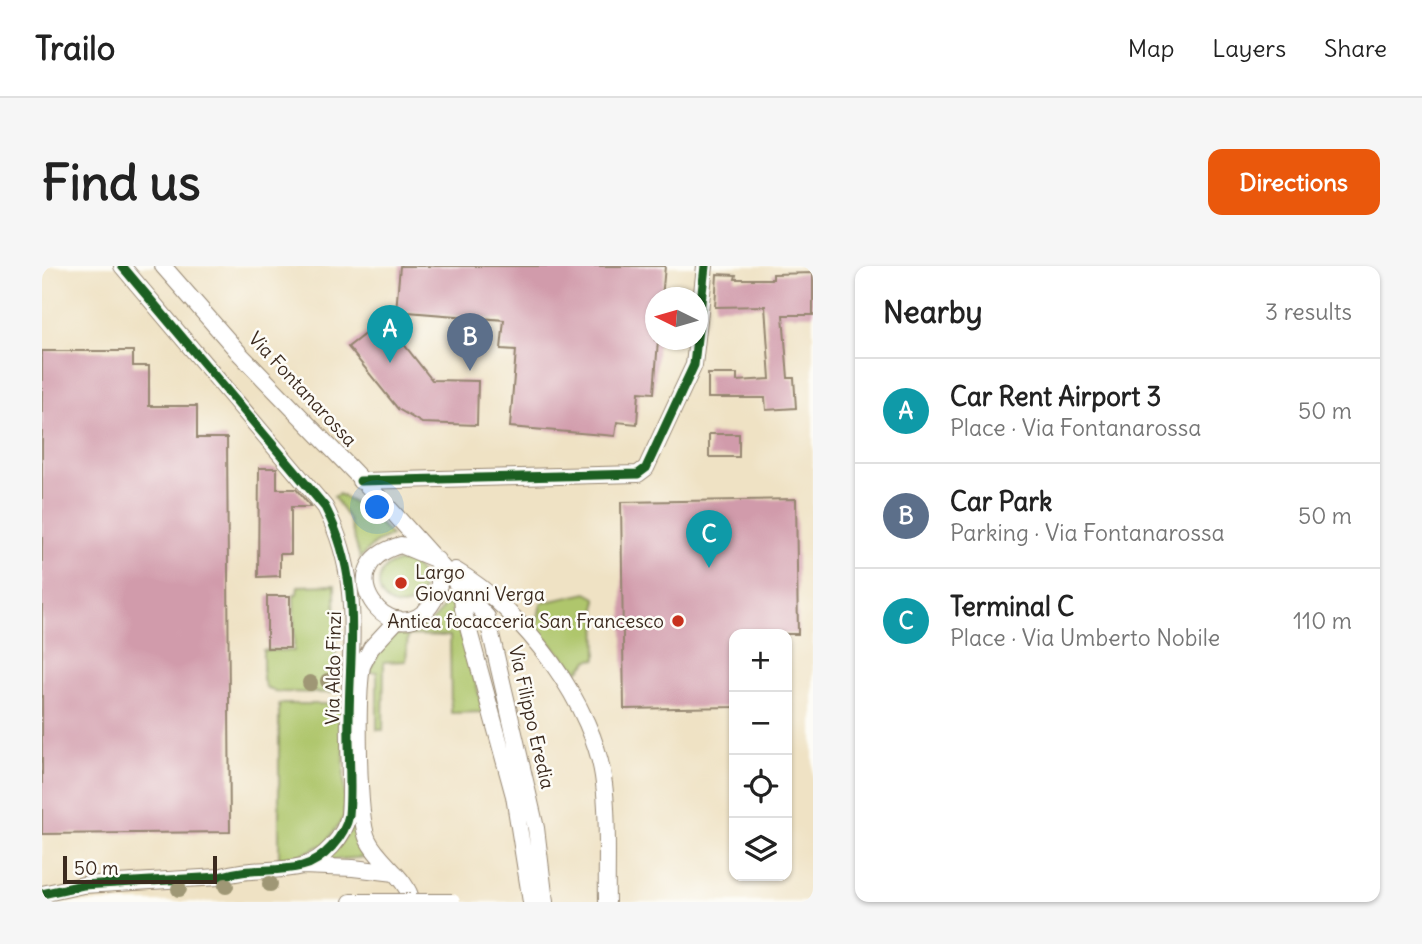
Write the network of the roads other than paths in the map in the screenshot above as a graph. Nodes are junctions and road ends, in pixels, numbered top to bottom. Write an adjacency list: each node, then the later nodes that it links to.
1 (122, 266): 6 (street, Via Aldo Finzi)
2 (163, 266): 4 (street, Via Fontanarossa)
3 (705, 266): 4 (street)
4 (360, 481): 5 (street, Via Fontanarossa)
5 (437, 560): 7 (street, Via Filippo Eredia); 8 (street); 9 (street); 20 (street)
6 (350, 582): 8 (street); 10 (street, Via Aldo Finzi)
7 (461, 584): 18 (street); 19 (street, Via Filippo Eredia)
8 (367, 594): 9 (street); 10 (street)
9 (398, 620): 12 (street, Via Aldo Finzi)
10 (352, 626): 11 (street, Via Aldo Finzi)
11 (302, 866): 12 (street); 13 (street)
12 (395, 873): 16 (street)
13 (42, 894)
14 (351, 902): 15 (street)
15 (384, 902): 17 (street, bridge)
16 (412, 902)
17 (452, 902)
18 (531, 902)
19 (545, 902)
20 (607, 902)

